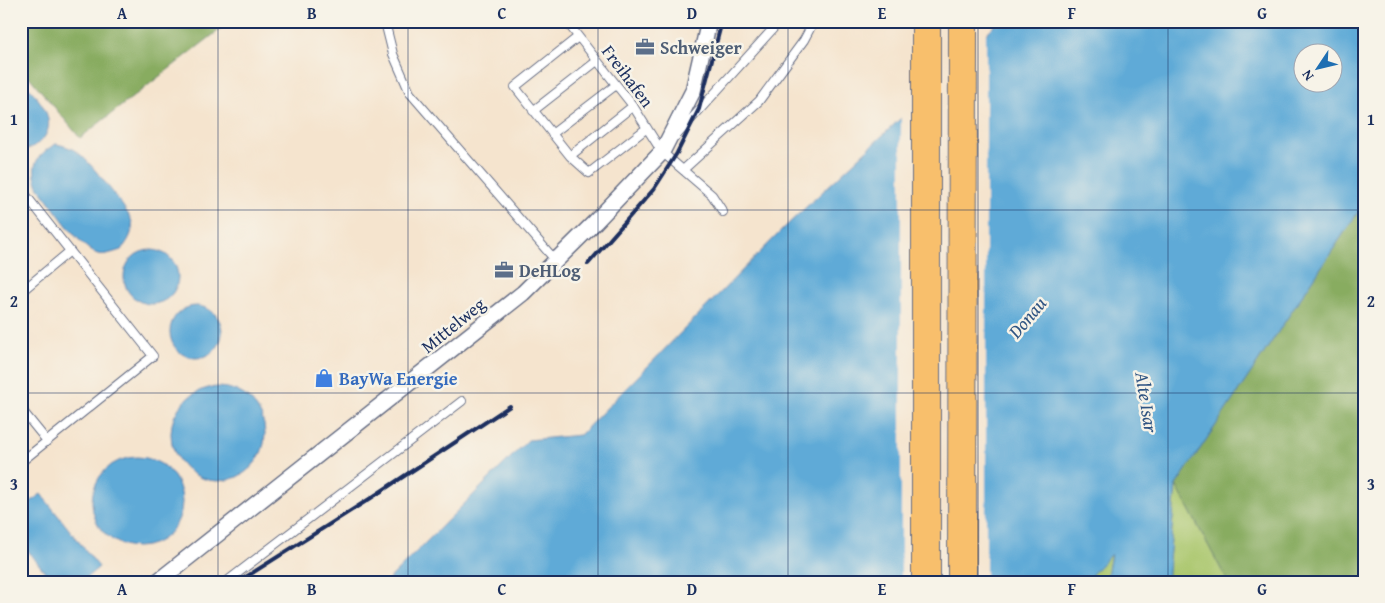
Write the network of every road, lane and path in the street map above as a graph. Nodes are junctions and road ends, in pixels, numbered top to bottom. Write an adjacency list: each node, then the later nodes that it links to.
1 (392, 21): 22 (lane)
2 (566, 21): 8 (lane, Freihafen)
3 (709, 21): 15 (street, Mittelweg)
4 (780, 21): 15 (lane)
5 (814, 21): 17 (lane)
6 (926, 21): 30 (highway)
7 (963, 21): 31 (highway)
8 (578, 37): 9 (lane, Freihafen); 12 (lane)
9 (597, 61): 10 (lane, Freihafen); 12 (lane)
10 (616, 85): 11 (lane, Freihafen); 14 (lane)
11 (633, 106): 13 (lane, Freihafen); 16 (lane)
12 (533, 111): 14 (lane)
13 (647, 128): 15 (lane, Freihafen); 16 (lane)
14 (552, 134): 16 (lane)
15 (662, 152): 17 (lane, Freihafen); 22 (street, Mittelweg)
16 (570, 156)
17 (683, 170): 20 (lane, Freihafen)
18 (21, 189): 19 (lane)
19 (24, 199): 21 (lane)
20 (723, 212)
21 (70, 251): 23 (lane); 26 (lane)
22 (556, 261): 28 (street, Mittelweg)
23 (21, 292)
24 (462, 401): 29 (lane)
25 (21, 409): 26 (lane)
26 (47, 441): 27 (lane)
27 (21, 462)
28 (157, 582)
29 (226, 582)
30 (926, 582)
31 (962, 582)

